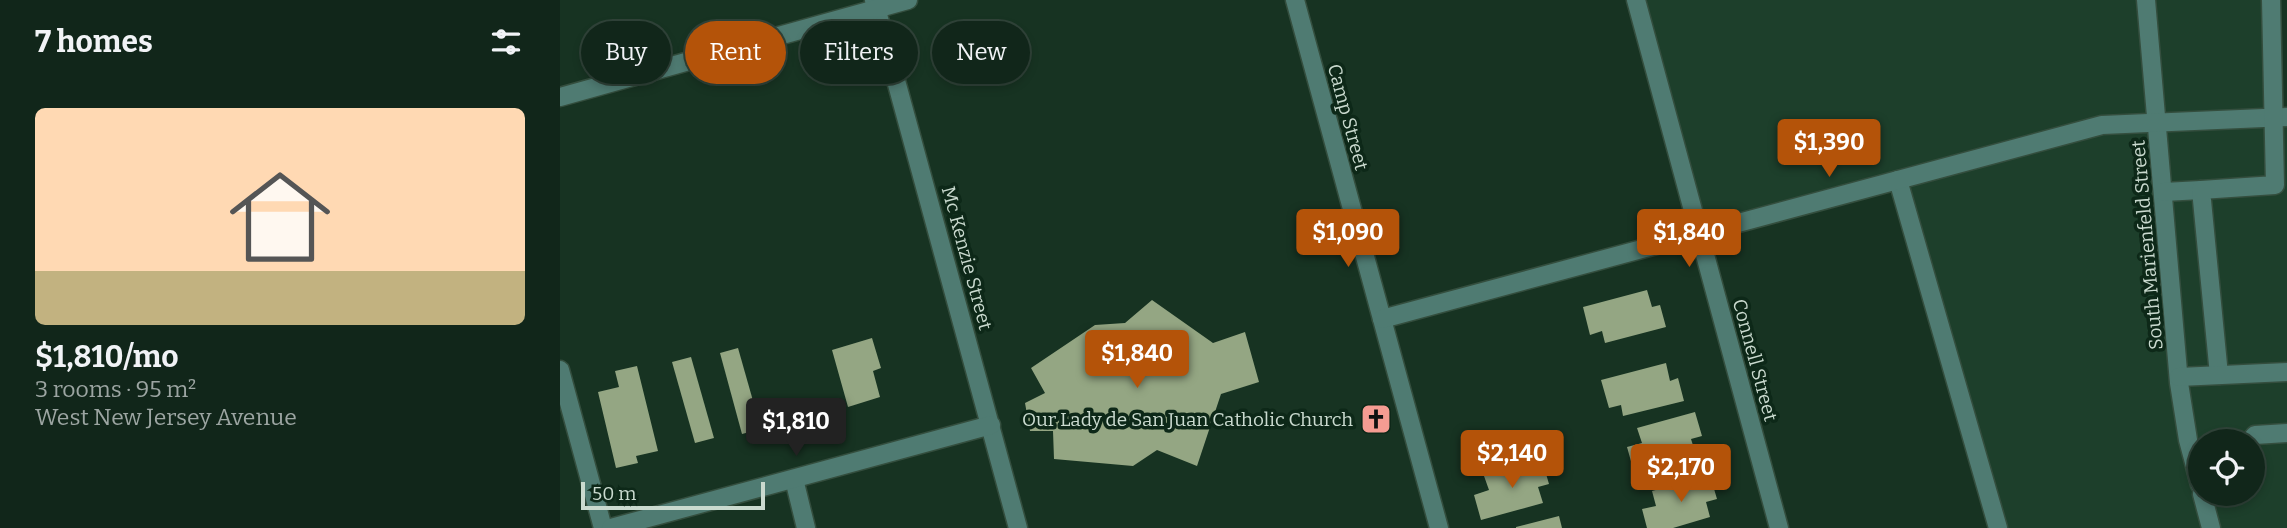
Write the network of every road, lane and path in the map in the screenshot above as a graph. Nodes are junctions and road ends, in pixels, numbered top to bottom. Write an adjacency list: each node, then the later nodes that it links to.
1 (908, 0): 6 (street)
2 (1295, 0): 14 (street, Camp Street)
3 (1636, 0): 13 (street, Connell Street)
4 (2146, 0): 9 (street, South Marienfeld Street)
5 (2271, 0): 8 (street)
6 (875, 4): 7 (street); 19 (street, Mc Kenzie Street)
7 (560, 97)
8 (2280, 118): 9 (street); 11 (street)
9 (2158, 121): 10 (street); 12 (street, South Marienfeld Street)
10 (1898, 180): 13 (street); 31 (street)
11 (2201, 190): 12 (street); 17 (street)
12 (2164, 192): 18 (street, South Marienfeld Street)
13 (1699, 234): 14 (street); 30 (street, Connell Street)
14 (1382, 319): 29 (street, Camp Street)
15 (560, 370): 25 (street)
16 (2287, 372): 17 (street)
17 (2219, 375): 18 (street)
18 (2179, 377): 22 (street, South Marienfeld Street)
19 (991, 425): 23 (street); 28 (street, Mc Kenzie Street)
20 (2287, 433): 21 (street)
21 (2265, 434)
22 (2188, 440)
23 (794, 479): 26 (street); 27 (street)
24 (2205, 506): 32 (street)
25 (603, 528)
26 (611, 528)
27 (806, 528)
28 (1018, 528)
29 (1439, 528)
30 (1779, 528)
31 (1998, 528)
32 (2210, 528)

